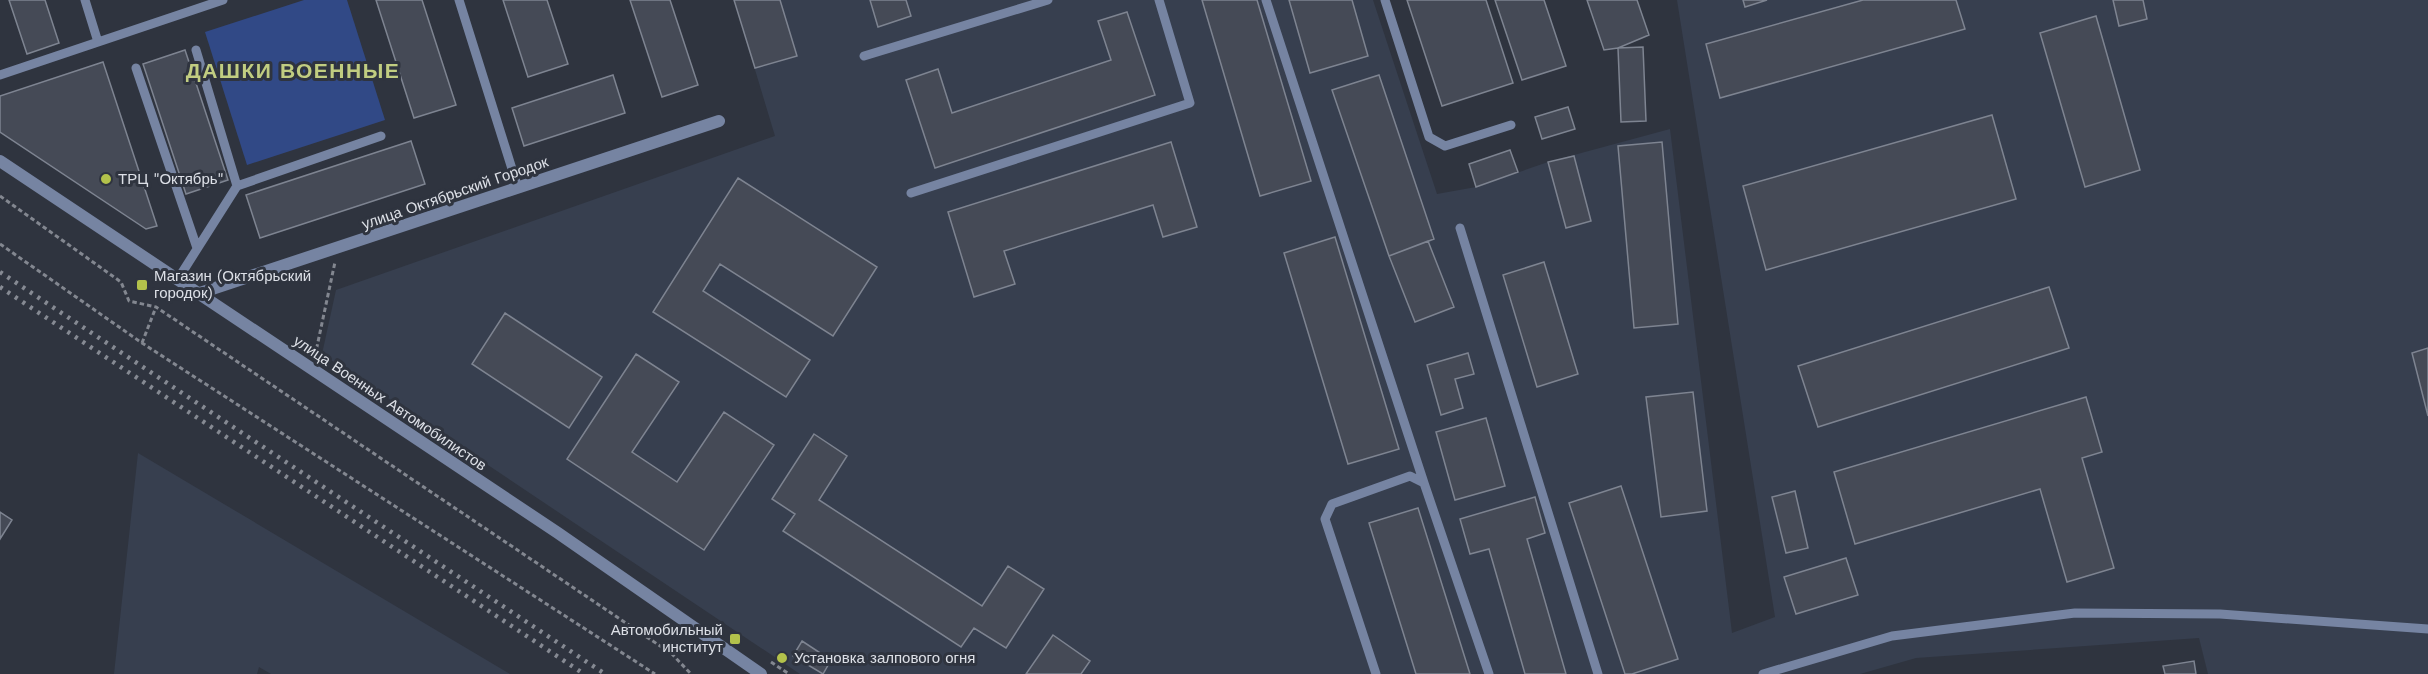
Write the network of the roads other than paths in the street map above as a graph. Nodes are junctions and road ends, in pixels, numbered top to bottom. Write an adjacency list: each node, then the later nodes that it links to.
1 (85, 0): 8 (lane)
2 (223, 0): 8 (lane)
3 (459, 0): 18 (lane)
4 (1048, 0): 10 (lane)
5 (1159, 0): 19 (lane)
6 (1266, 0): 24 (lane)
7 (1386, 0): 14 (lane)
8 (98, 42): 12 (lane)
9 (196, 50): 17 (lane)
10 (864, 56)
11 (136, 68): 21 (lane)
12 (0, 75)
13 (719, 121): 18 (street, улица Октябрьский Городок)
14 (1511, 125)
15 (381, 136): 17 (lane)
16 (0, 161): 22 (street, улица Военных Автомобилистов)
17 (237, 186): 21 (lane)
18 (518, 188): 23 (street, улица Октябрьский Городок)
19 (911, 193)
20 (1460, 228): 29 (lane)
21 (197, 248): 22 (lane)
22 (178, 279): 23 (street, улица Военных Автомобилистов)
23 (200, 293): 26 (street, улица Военных Автомобилистов)
24 (1424, 483): 27 (lane); 28 (lane)
25 (2428, 629): 30 (lane)
26 (761, 674)
27 (1376, 674)
28 (1489, 674)
29 (1598, 674)
30 (1763, 674)

